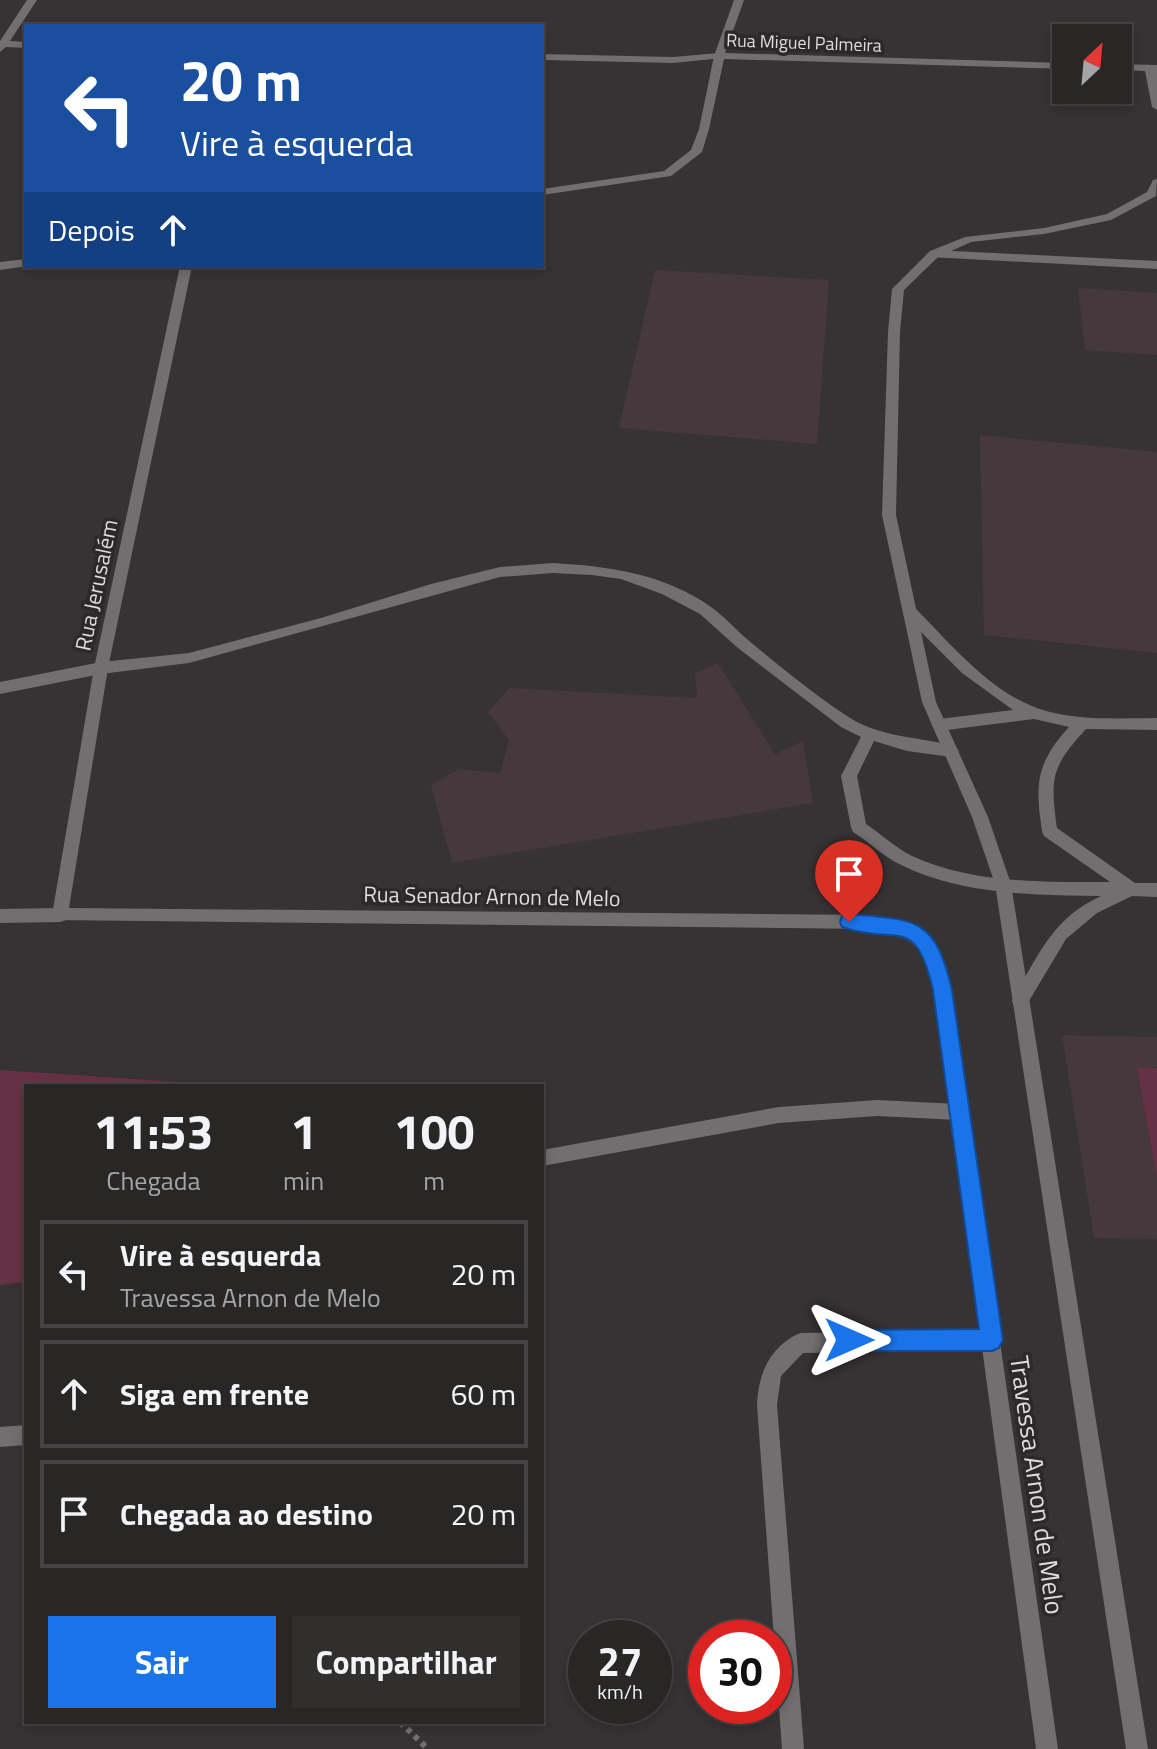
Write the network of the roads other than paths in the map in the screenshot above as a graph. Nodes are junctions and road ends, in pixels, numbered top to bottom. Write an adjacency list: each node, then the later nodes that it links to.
1 (32, 0): 4 (street)
2 (739, 0): 5 (street)
3 (24, 45): 4 (street)
4 (1, 46)
5 (719, 56): 6 (street, Rua Miguel Palmeira); 7 (street, Rua Miguel Palmeira); 12 (street)
6 (544, 57)
7 (1052, 66)
8 (1132, 67): 9 (street)
9 (1153, 68): 10 (street)
10 (1157, 107)
11 (1157, 182): 13 (street)
12 (544, 192)
13 (934, 254): 15 (street); 18 (street)
14 (24, 263): 16 (street)
15 (1157, 265)
16 (0, 266)
17 (186, 268): 19 (street, Rua Jerusalém)
18 (910, 612): 21 (street); 24 (street)
19 (101, 668): 20 (street); 25 (street); 30 (street, Rua Jerusalém)
20 (0, 688)
21 (1034, 713): 22 (street); 24 (street)
22 (1082, 723): 23 (street); 28 (street)
23 (1157, 724)
24 (939, 725): 26 (street)
25 (870, 734): 26 (street); 27 (street)
26 (951, 751): 27 (street)
27 (1003, 884): 28 (street); 33 (street)
28 (1131, 889): 29 (street); 33 (street)
29 (1157, 890)
30 (60, 915): 31 (street, Rua Senador Arnon de Melo); 32 (street, Rua Senador Arnon de Melo)
31 (0, 916)
32 (942, 990): 34 (street, Travessa Arnon de Melo)
33 (1020, 1001): 41 (street)
34 (958, 1112): 35 (street); 36 (street, Travessa Arnon de Melo)
35 (544, 1158)
36 (992, 1340): 39 (street); 40 (street, Travessa Arnon de Melo)
37 (24, 1435): 38 (street)
38 (0, 1437)
39 (793, 1749)
40 (1047, 1749)
41 (1137, 1749)

